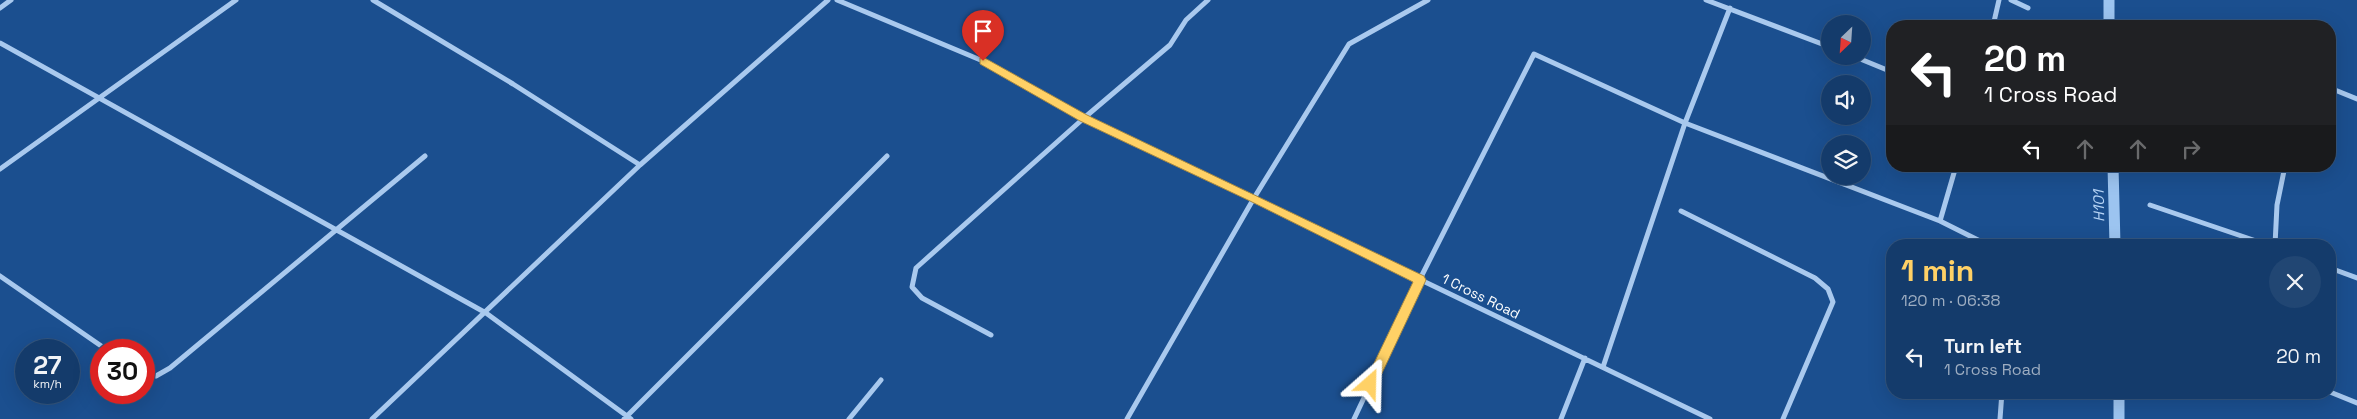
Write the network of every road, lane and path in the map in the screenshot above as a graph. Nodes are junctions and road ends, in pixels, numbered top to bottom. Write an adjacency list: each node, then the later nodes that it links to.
1 (11, 0): 11 (street)
2 (236, 0): 20 (street)
3 (373, 0): 26 (street)
4 (828, 0): 26 (street)
5 (837, 0): 22 (street, 1 Cross Road)
6 (1208, 0): 22 (street)
7 (1428, 0): 30 (street)
8 (1706, 0): 12 (street)
9 (1999, 0): 14 (street)
10 (2011, 0): 13 (street)
11 (0, 8)
12 (1730, 8): 16 (street); 23 (street)
13 (2028, 8)
14 (1994, 20)
15 (0, 43): 20 (street)
16 (1821, 43)
17 (1871, 63): 18 (street)
18 (1886, 70)
19 (2336, 90): 21 (street)
20 (97, 98): 27 (street); 34 (street)
21 (2357, 98)
22 (1084, 118): 30 (street, 1 Cross Road); 43 (street)
23 (1685, 123): 33 (street); 41 (street); 46 (street)
24 (426, 156): 34 (street)
25 (887, 156): 52 (street)
26 (640, 165): 42 (street)
27 (0, 169)
28 (1954, 172): 33 (street)
29 (2285, 172): 37 (street)
30 (1254, 198): 41 (street, 1 Cross Road); 55 (street)
31 (2150, 205): 36 (street)
32 (1681, 211): 59 (street)
33 (1940, 220): 35 (street)
34 (338, 229): 42 (street); 47 (street)
35 (1976, 239)
36 (2250, 239)
37 (2275, 239)
38 (2336, 270): 40 (street)
39 (0, 276): 44 (street)
40 (2357, 278)
41 (1420, 280): 45 (street, 1 Cross Road); 56 (street)
42 (486, 313): 52 (street); 53 (street)
43 (991, 336)
44 (91, 339)
45 (1585, 358): 46 (street, 1 Cross Road); 57 (street)
46 (1603, 367): 58 (street, 1 Cross Road)
47 (155, 376)
48 (881, 380): 54 (street)
49 (2336, 394): 51 (street)
50 (2001, 399): 60 (street)
51 (2357, 403)
52 (627, 418)
53 (372, 419)
54 (849, 419)
55 (1127, 419)
56 (1354, 419)
57 (1561, 419)
58 (1710, 419)
59 (1783, 419)
60 (2000, 419)

